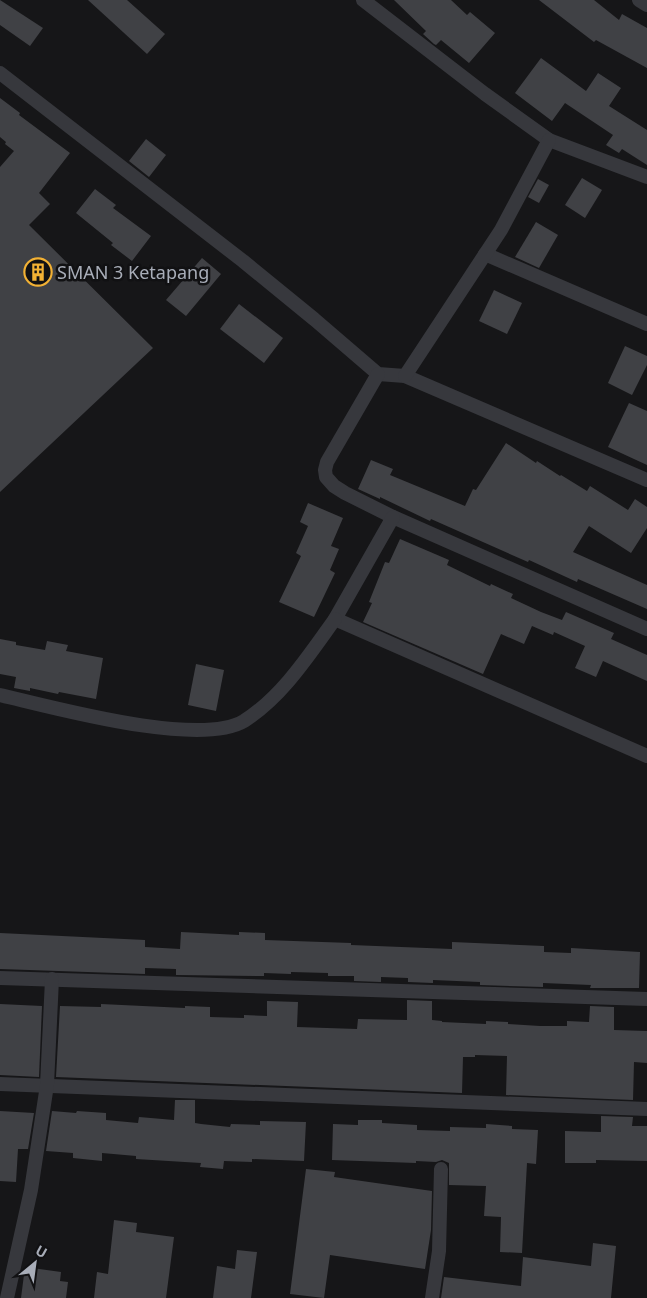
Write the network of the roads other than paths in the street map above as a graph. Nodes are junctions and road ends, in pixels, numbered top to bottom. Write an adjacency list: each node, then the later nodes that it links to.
1 (363, 0): 5 (street)
2 (639, 0): 3 (street)
3 (647, 5)
4 (0, 73): 9 (street)
5 (549, 140): 6 (street); 7 (street)
6 (647, 177)
7 (485, 254): 8 (street); 10 (street)
8 (647, 324)
9 (378, 374): 10 (street); 12 (street)
10 (405, 376): 11 (street)
11 (647, 480)
12 (392, 517): 13 (street); 14 (street)
13 (335, 619): 15 (street); 16 (street)
14 (647, 629)
15 (0, 695)
16 (647, 756)
17 (0, 978): 18 (street)
18 (52, 979): 19 (street); 21 (street)
19 (647, 999)
20 (0, 1084): 21 (street)
21 (47, 1085): 22 (street); 24 (street)
22 (647, 1110)
23 (440, 1169): 25 (street)
24 (7, 1298)
25 (432, 1298)

